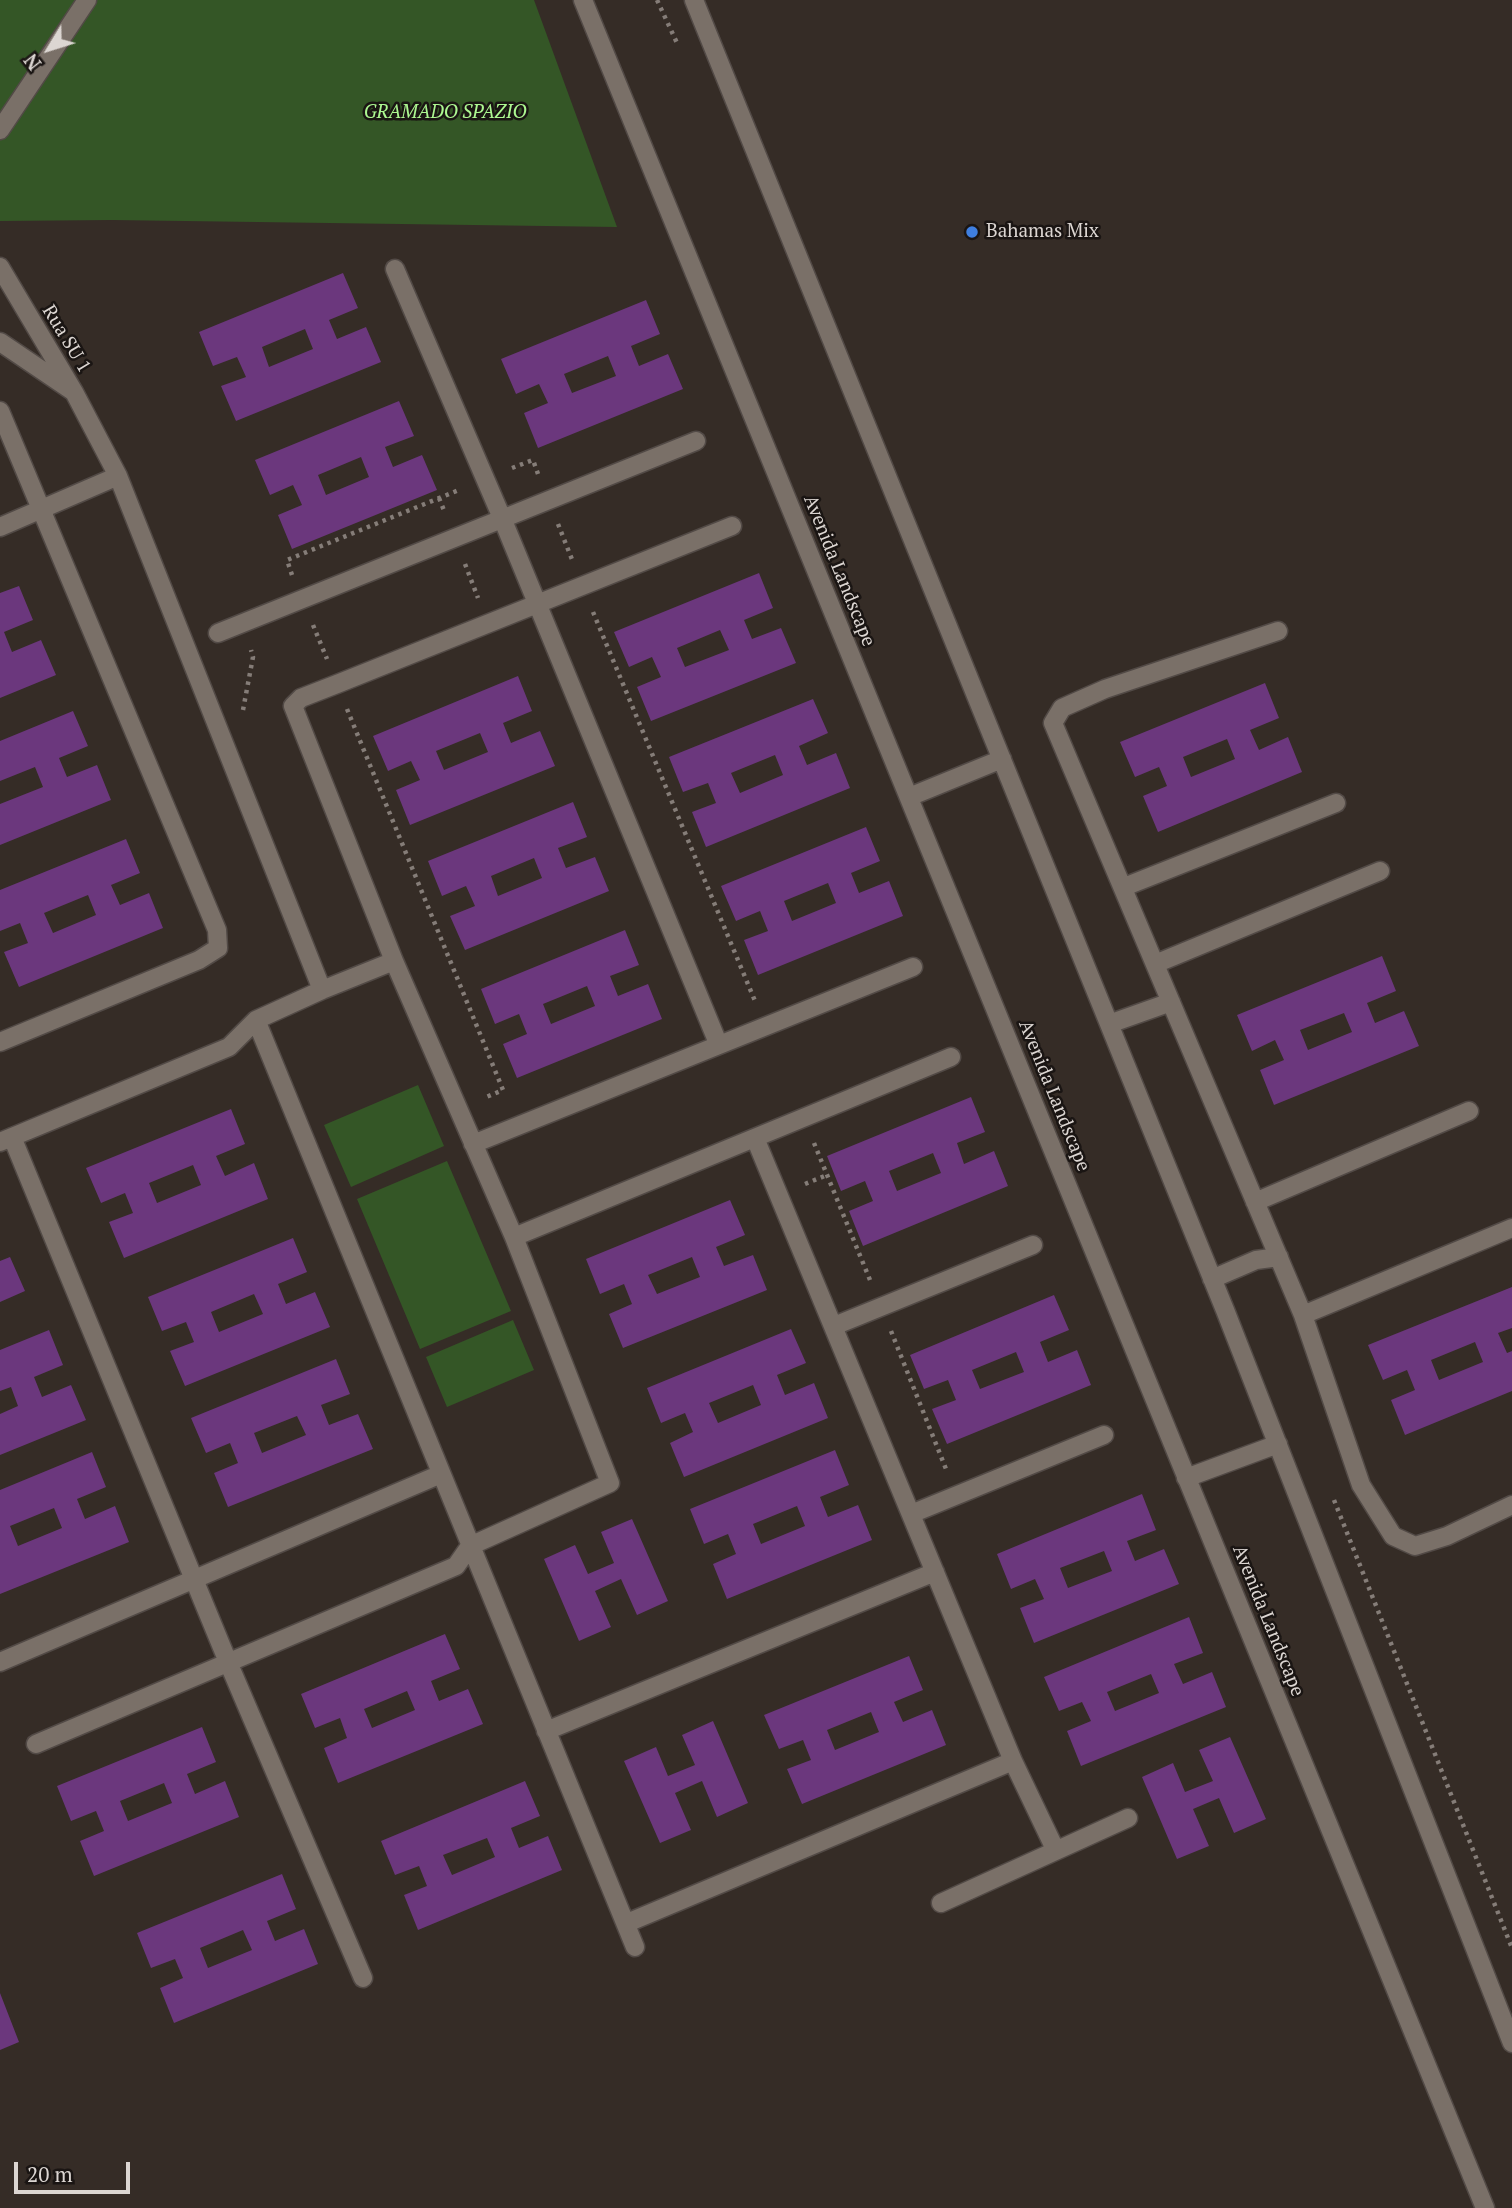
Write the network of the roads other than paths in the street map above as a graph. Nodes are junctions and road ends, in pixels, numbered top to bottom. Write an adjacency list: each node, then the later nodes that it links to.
1 (88, 0): 4 (street)
2 (583, 0): 21 (street, Avenida Landscape)
3 (694, 0): 20 (street)
4 (6, 109): 5 (street)
5 (0, 130)
6 (0, 267): 9 (street, Rua SU 1)
7 (395, 269): 14 (street)
8 (0, 342): 9 (street, Rua SU 1)
9 (74, 392): 12 (street)
10 (0, 411): 13 (street)
11 (696, 441): 14 (street)
12 (118, 476): 13 (street); 28 (street)
13 (40, 510): 16 (street); 32 (street)
14 (502, 518): 17 (street); 19 (street)
15 (732, 526): 17 (street)
16 (0, 527)
17 (537, 602): 25 (street); 33 (street)
18 (1278, 631): 24 (street)
19 (218, 634)
20 (1002, 759): 21 (street); 31 (street)
21 (909, 797): 50 (street, Avenida Landscape)
22 (1336, 803): 24 (street)
23 (1380, 871): 26 (street)
24 (1125, 887): 26 (street)
25 (394, 961): 28 (street); 38 (street)
26 (1155, 964): 29 (street)
27 (913, 967): 33 (street)
28 (322, 990): 30 (street)
29 (1171, 1002): 31 (street); 39 (street)
30 (256, 1020): 37 (street); 49 (street)
31 (1109, 1024): 44 (street)
32 (0, 1042)
33 (718, 1043): 38 (street)
34 (951, 1057): 36 (street)
35 (1469, 1111): 39 (street)
36 (755, 1138): 41 (street); 46 (street)
37 (6, 1140): 55 (street)
38 (473, 1144): 41 (street)
39 (1255, 1202): 43 (street)
40 (1512, 1228): 45 (street)
41 (514, 1237): 53 (street)
42 (1033, 1245): 46 (street)
43 (1279, 1257): 44 (street); 45 (street)
44 (1212, 1279): 48 (street)
45 (1303, 1315): 51 (street)
46 (834, 1326): 52 (street)
47 (1104, 1435): 52 (street)
48 (1279, 1444): 50 (street); 67 (street)
49 (441, 1474): 53 (street); 55 (street)
50 (1186, 1478): 68 (street, Avenida Landscape)
51 (1512, 1506)
52 (911, 1514): 54 (street)
53 (470, 1546): 57 (street); 58 (street)
54 (935, 1572): 58 (street); 60 (street)
55 (193, 1577): 56 (street); 57 (street)
56 (0, 1662)
57 (228, 1662): 59 (street); 66 (street)
58 (547, 1731): 64 (street)
59 (36, 1744)
60 (1013, 1761): 62 (street); 64 (street)
61 (1128, 1818): 62 (street)
62 (1055, 1849): 63 (street)
63 (942, 1903)
64 (626, 1923): 65 (street)
65 (635, 1947)
66 (363, 1978)
67 (1512, 2043)
68 (1485, 2208)

